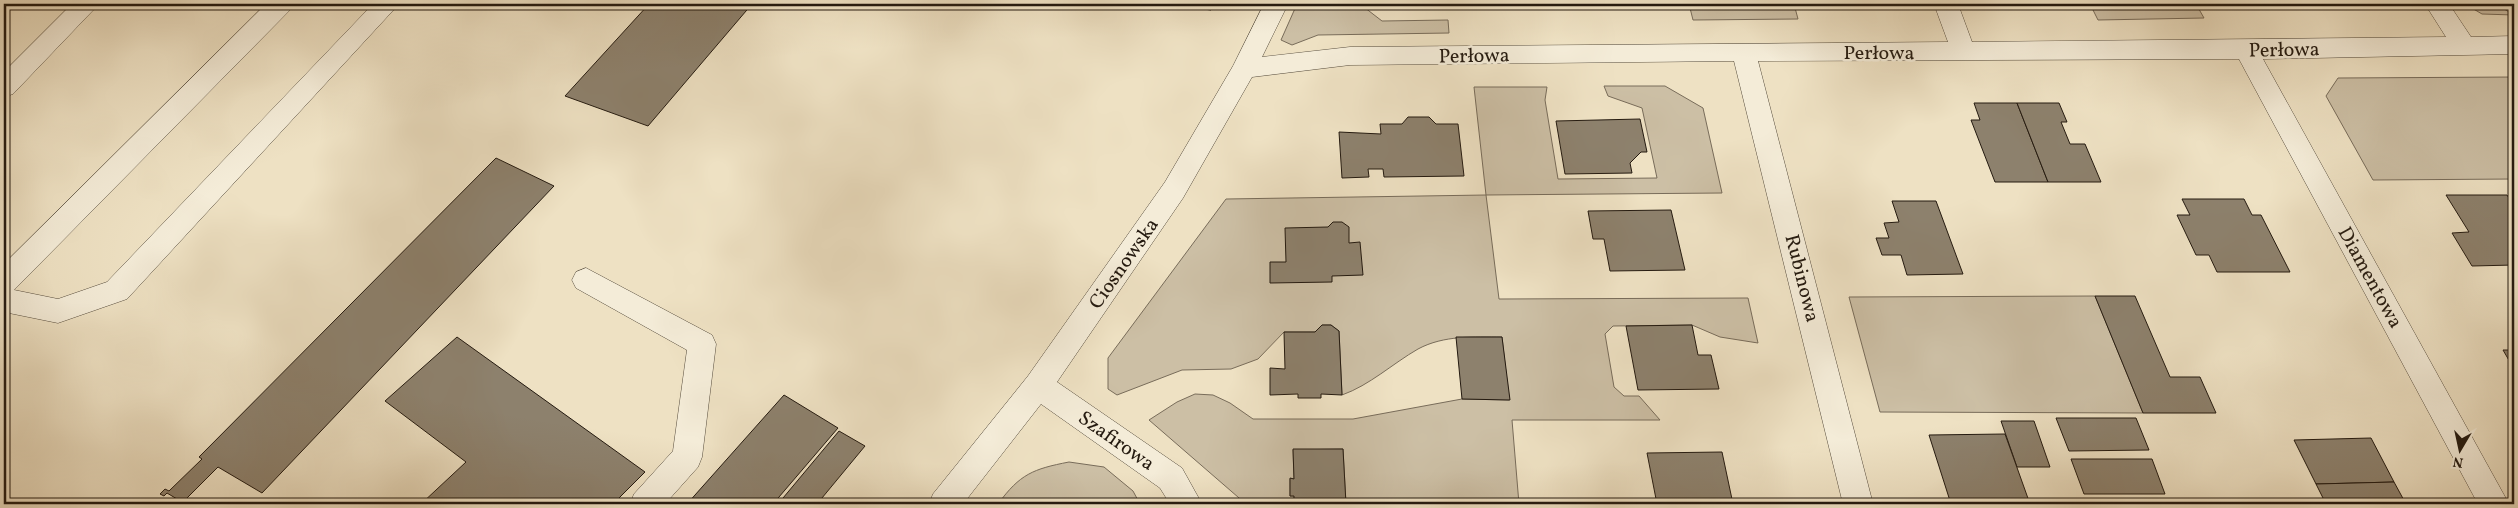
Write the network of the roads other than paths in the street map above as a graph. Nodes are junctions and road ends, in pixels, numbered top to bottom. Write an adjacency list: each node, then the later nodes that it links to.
1 (88, 4): 13 (street)
2 (281, 4): 15 (street)
3 (388, 4): 16 (street)
4 (1276, 4): 12 (street, Ciosnowska)
5 (1946, 4): 10 (street)
6 (2437, 4): 7 (street)
7 (2464, 45): 8 (street, Perłowa); 9 (street, Perłowa)
8 (2514, 45)
9 (2246, 50): 10 (street, Perłowa); 22 (street, Diamentowa)
10 (1964, 52): 11 (street, Perłowa)
11 (1744, 53): 12 (street, Perłowa); 21 (street, Rubinowa)
12 (1244, 69): 17 (street, Ciosnowska)
13 (4, 87)
14 (586, 280): 18 (street)
15 (4, 282)
16 (4, 300)
17 (1038, 385): 19 (street, Ciosnowska); 20 (street, Szafirowa)
18 (645, 504)
19 (944, 504)
20 (1187, 504)
21 (1858, 504)
22 (2494, 504)

